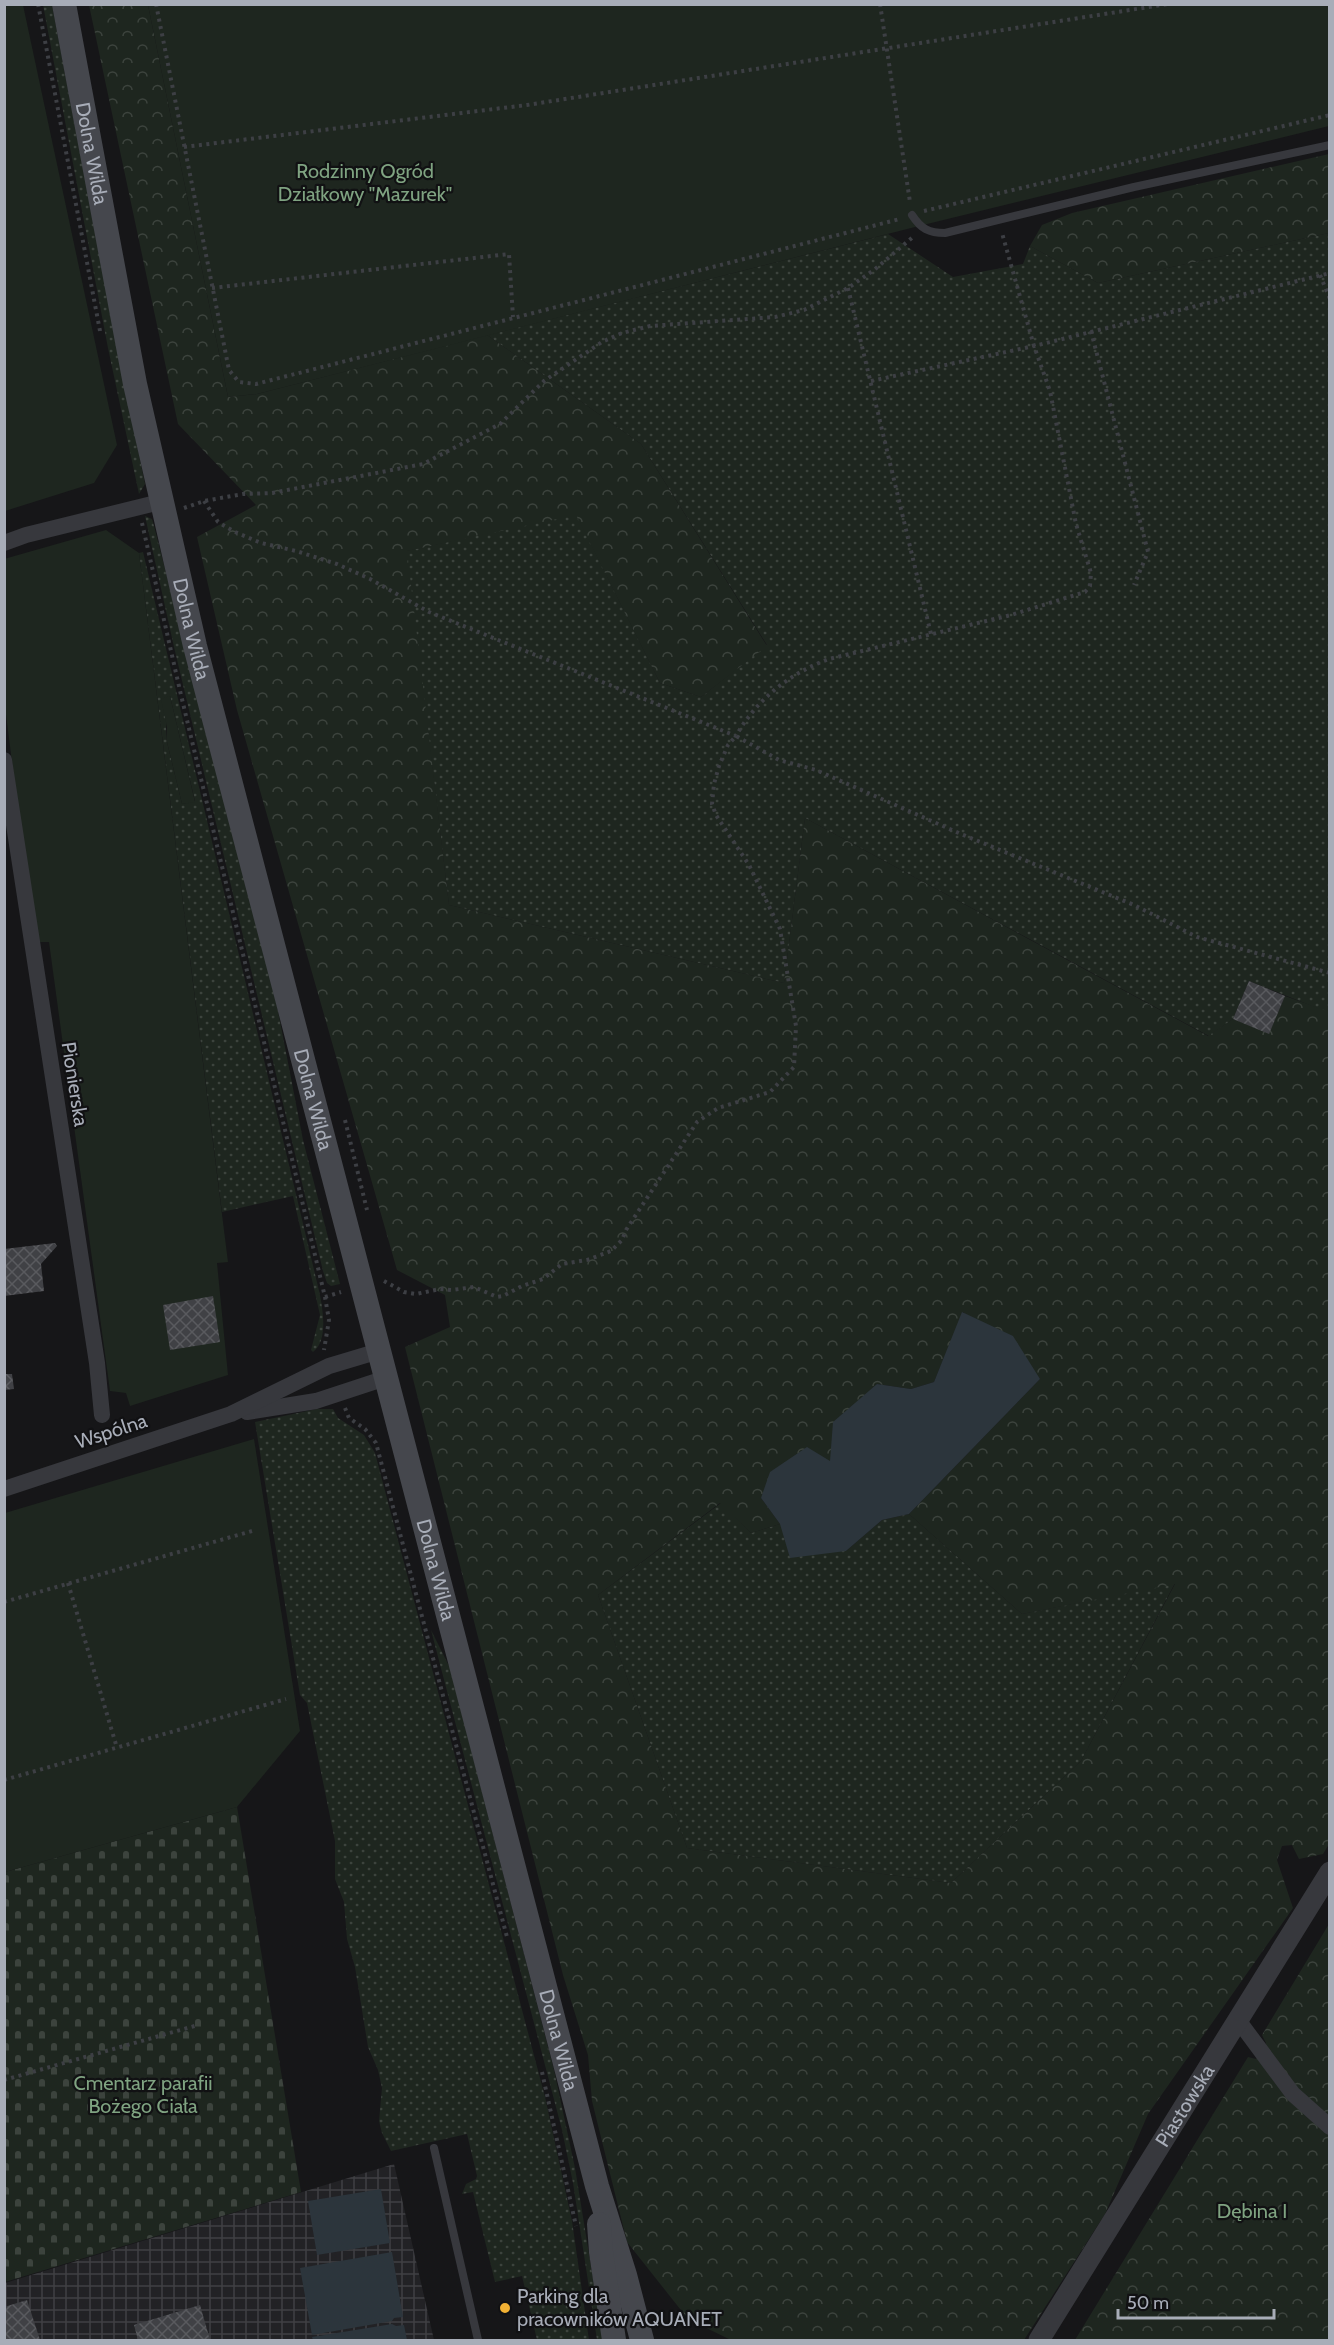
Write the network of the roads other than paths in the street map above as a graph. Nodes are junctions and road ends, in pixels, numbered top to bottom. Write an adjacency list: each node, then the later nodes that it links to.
1 (64, 4): 4 (main road, Dolna Wilda)
2 (1329, 145): 3 (lane)
3 (912, 215)
4 (154, 507): 5 (street); 7 (main road, Dolna Wilda)
5 (4, 543)
6 (4, 760): 10 (street, Pionierska)
7 (379, 1351): 8 (main road, Dolna Wilda); 9 (street, Wspólna)
8 (386, 1378): 9 (street, Wspólna); 16 (main road, Dolna Wilda)
9 (231, 1414): 11 (street, Wspólna)
10 (102, 1415)
11 (4, 1489)
12 (1329, 1872): 13 (street, Piastowska)
13 (1238, 2020): 14 (street); 20 (street, Piastowska)
14 (1329, 2127)
15 (434, 2148): 17 (lane)
16 (597, 2186): 18 (main road, Dolna Wilda); 19 (main road, Dolna Wilda)
17 (478, 2340)
18 (614, 2340)
19 (642, 2340)
20 (1039, 2340)

